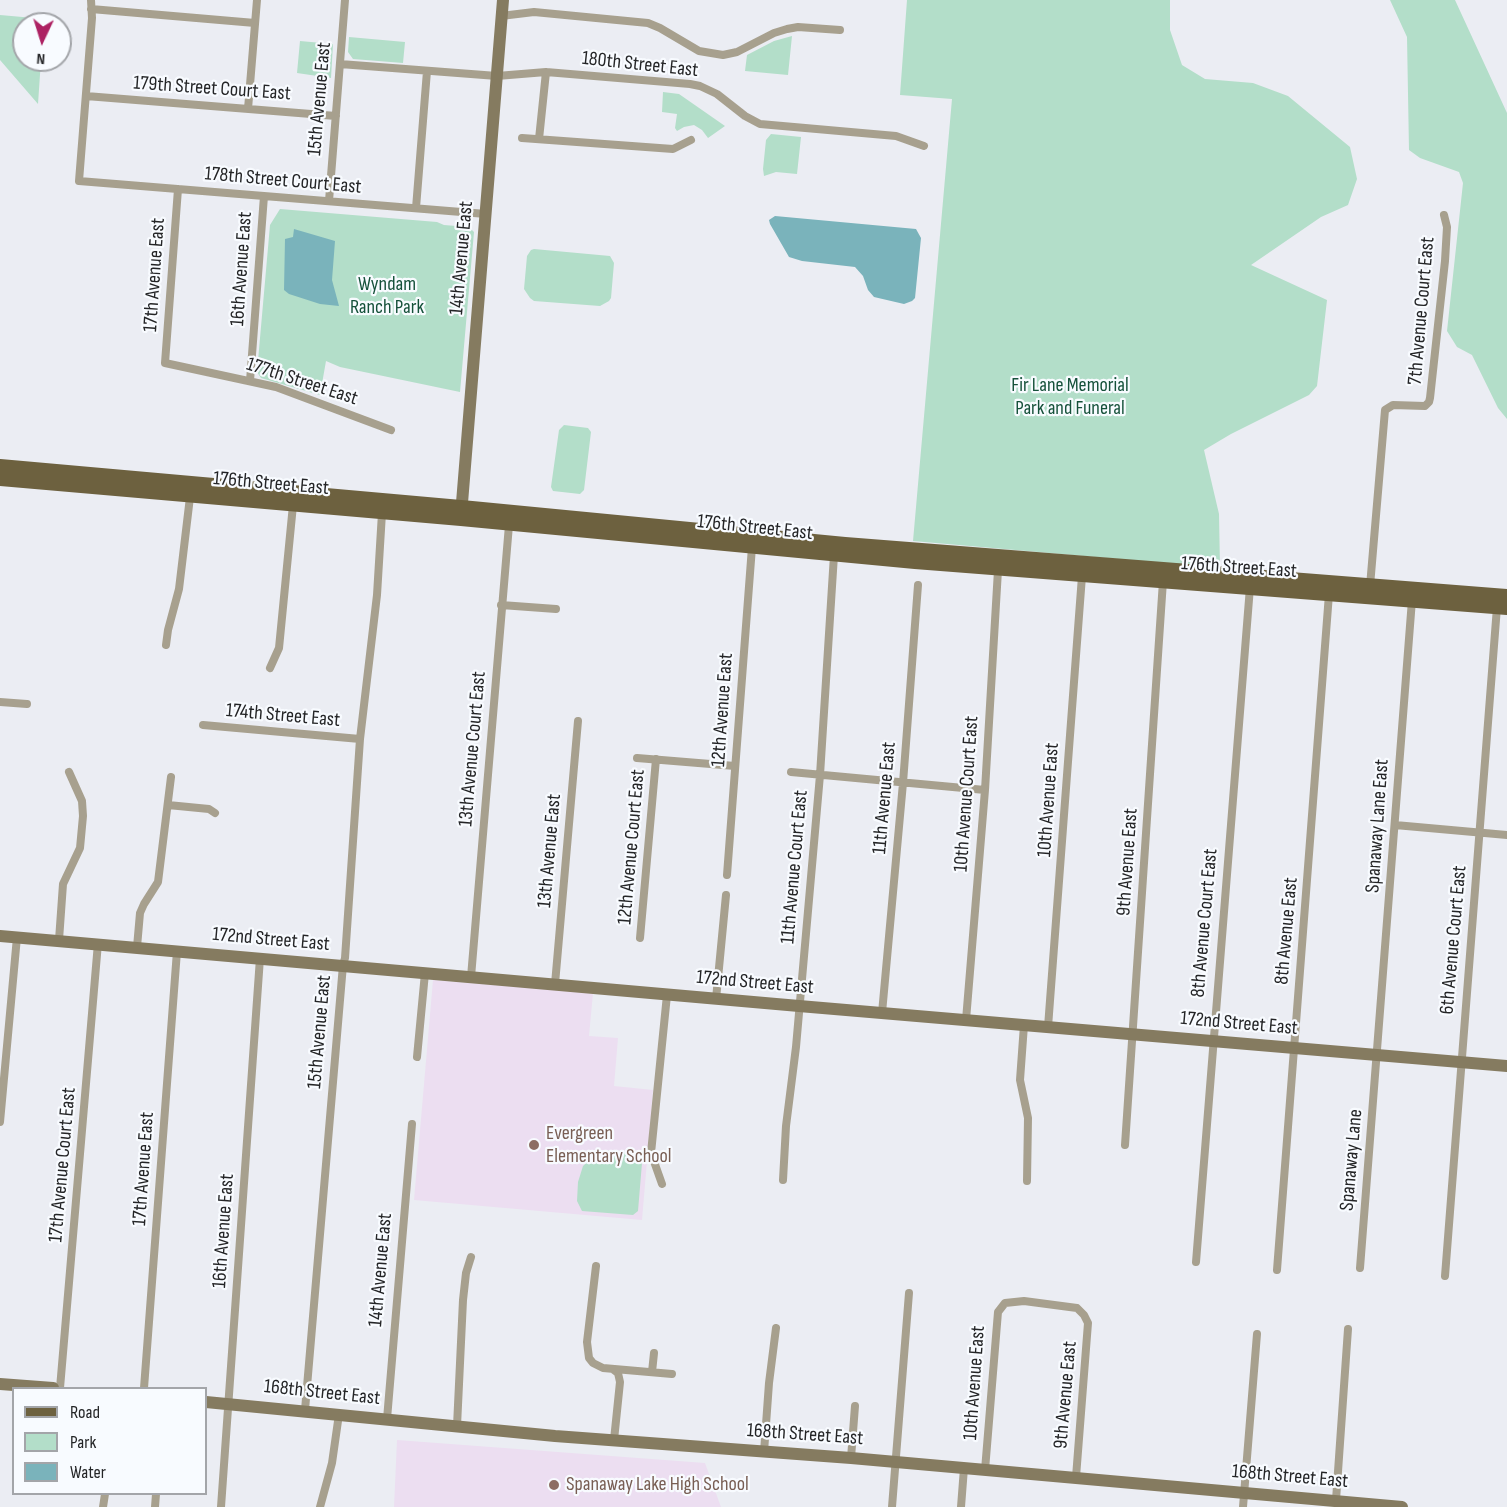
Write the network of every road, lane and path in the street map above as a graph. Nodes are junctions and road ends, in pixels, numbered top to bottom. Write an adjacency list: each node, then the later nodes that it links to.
1 (257, 0): 6 (street)
2 (345, 0): 8 (street, 15th Avenue East)
3 (503, 0): 5 (street, 14th Avenue East)
4 (91, 4): 6 (street); 12 (street)
5 (501, 16): 7 (street); 11 (street, 14th Avenue East)
6 (255, 23): 13 (street)
7 (840, 30)
8 (340, 64): 9 (street, 180th Street East); 14 (street, 15th Avenue East)
9 (427, 71): 11 (street, 180th Street East); 22 (street)
10 (546, 72): 11 (street, 180th Street East); 16 (street); 18 (street, 180th Street East)
11 (497, 76): 23 (street, 14th Avenue East)
12 (86, 96): 13 (street, 179th Street Court East); 19 (street, 178th Street Court East)
13 (248, 109): 14 (street, 179th Street Court East)
14 (336, 116): 21 (street, 15th Avenue East)
15 (522, 138): 16 (street)
16 (539, 139): 17 (street)
17 (691, 140)
18 (924, 146)
19 (178, 189): 20 (street, 178th Street Court East); 25 (street, 17th Avenue East)
20 (264, 196): 21 (street, 178th Street Court East); 26 (street, 16th Avenue East)
21 (328, 201): 22 (street, 178th Street Court East)
22 (416, 208): 23 (street, 178th Street Court East)
23 (486, 214): 36 (street, 14th Avenue East)
24 (1444, 215): 47 (street, 7th Avenue Court East)
25 (165, 363): 26 (street, 177th Street East)
26 (250, 381): 27 (street, 177th Street East)
27 (392, 430)
28 (0, 466): 29 (main road, 176th Street East)
29 (50, 470): 30 (main road); 32 (main road, 176th Street East)
30 (0, 473)
31 (0, 479): 33 (main road, 176th Street East)
32 (237, 494): 33 (main road, 176th Street East); 34 (main road, 176th Street East); 36 (main road, 176th Street East)
33 (190, 497): 56 (street)
34 (293, 505): 35 (main road, 176th Street East); 57 (street)
35 (382, 513): 36 (main road, 176th Street East); 62 (street, 15th Avenue East)
36 (461, 513): 37 (main road, 176th Street East); 38 (main road, 176th Street East)
37 (600, 521): 38 (main road); 40 (main road, 176th Street East)
38 (508, 525): 39 (main road, 176th Street East); 53 (street, 13th Avenue Court East)
39 (752, 547): 41 (main road, 176th Street East); 65 (street, 12th Avenue East)
40 (900, 548): 41 (main road); 44 (main road, 176th Street East)
41 (834, 555): 42 (main road, 176th Street East); 68 (street, 11th Avenue Court East)
42 (998, 570): 43 (main road, 176th Street East); 71 (street, 10th Avenue Court East)
43 (1082, 576): 45 (main road, 176th Street East); 97 (street, 10th Avenue East)
44 (1306, 581): 47 (main road, 176th Street East); 48 (main road)
45 (1163, 582): 48 (main road, 176th Street East); 98 (street, 9th Avenue East)
46 (918, 585): 70 (street, 11th Avenue East)
47 (1370, 586): 49 (main road, 176th Street East)
48 (1250, 587): 50 (main road, 176th Street East); 99 (street, 8th Avenue Court East)
49 (1388, 587): 50 (main road); 51 (main road, 176th Street East)
50 (1329, 594): 52 (main road, 176th Street East); 100 (street, 8th Avenue East)
51 (1507, 596)
52 (1412, 600): 54 (main road, 176th Street East); 74 (street, Spanaway Lane East)
53 (501, 605): 55 (street); 89 (street, 13th Avenue Court East)
54 (1502, 607): 75 (street, 6th Avenue Court East)
55 (556, 609)
56 (166, 645)
57 (270, 668)
58 (0, 702): 59 (street)
59 (27, 704)
60 (578, 721): 90 (street, 13th Avenue East)
61 (203, 725): 62 (street, 174th Street East)
62 (360, 739): 87 (street, 15th Avenue East)
63 (637, 758): 64 (street)
64 (656, 759): 65 (street); 81 (street, 12th Avenue Court East)
65 (735, 766): 77 (street, 12th Avenue East)
66 (69, 772): 82 (street)
67 (791, 772): 68 (street)
68 (820, 775): 70 (street); 93 (street, 11th Avenue Court East)
69 (171, 777): 72 (street)
70 (903, 783): 71 (street); 94 (street, 11th Avenue East)
71 (985, 790): 95 (street, 10th Avenue Court East)
72 (168, 805): 73 (street); 84 (street)
73 (215, 813)
74 (1395, 825): 75 (street); 101 (street, Spanaway Lane East)
75 (1479, 832): 76 (street); 103 (street, 6th Avenue Court East)
76 (1507, 835)
77 (727, 875)
78 (726, 895): 92 (street)
79 (0, 936): 80 (street, 172nd Street East)
80 (17, 937): 82 (street, 172nd Street East); 105 (street)
81 (640, 938)
82 (59, 940): 83 (street, 172nd Street East)
83 (98, 944): 84 (street, 172nd Street East); 128 (street, 17th Avenue Court East)
84 (137, 947): 85 (street, 172nd Street East)
85 (177, 951): 86 (street, 172nd Street East); 129 (street, 17th Avenue East)
86 (260, 958): 87 (street, 172nd Street East); 131 (street, 16th Avenue East)
87 (343, 966): 88 (street, 172nd Street East); 133 (street, 15th Avenue East)
88 (425, 973): 89 (street, 172nd Street East); 102 (street)
89 (471, 977): 90 (street, 172nd Street East)
90 (555, 984): 91 (street, 172nd Street East)
91 (667, 995): 92 (street, 172nd Street East); 110 (street)
92 (716, 999): 93 (street, 172nd Street East)
93 (799, 1006): 94 (street, 172nd Street East); 108 (street, 11th Avenue Court East)
94 (882, 1013): 95 (street, 172nd Street East)
95 (966, 1020): 96 (street, 172nd Street East)
96 (1024, 1025): 97 (street, 172nd Street East); 109 (street)
97 (1048, 1027): 98 (street, 172nd Street East)
98 (1131, 1034): 99 (street, 172nd Street East); 107 (street, 9th Avenue East)
99 (1212, 1041): 100 (street, 172nd Street East); 112 (street, 8th Avenue Court East)
100 (1294, 1048): 101 (street, 172nd Street East); 115 (street, 8th Avenue East)
101 (1377, 1055): 103 (street, 172nd Street East); 114 (street, Spanaway Lane)
102 (417, 1057)
103 (1461, 1061): 104 (street, 172nd Street East); 116 (street, 6th Avenue Court East)
104 (1507, 1065)
105 (0, 1122)
106 (412, 1124): 135 (street, 14th Avenue East)
107 (1125, 1145)
108 (783, 1180)
109 (1027, 1181)
110 (662, 1184)
111 (471, 1257): 136 (street)
112 (1196, 1262)
113 (596, 1266): 123 (street)
114 (1360, 1268)
115 (1276, 1270)
116 (1444, 1276)
117 (909, 1293): 140 (street)
118 (1005, 1303): 142 (street, 10th Avenue East); 143 (street, 9th Avenue East)
119 (776, 1328): 138 (street)
120 (1348, 1329): 145 (street)
121 (1257, 1334): 144 (street)
122 (654, 1353): 124 (street)
123 (614, 1370): 124 (street); 137 (street)
124 (652, 1372): 125 (street)
125 (672, 1374)
126 (0, 1384): 127 (street)
127 (32, 1387)
128 (60, 1387)
129 (144, 1387)
130 (207, 1402): 131 (street, 168th Street East)
131 (229, 1403): 133 (street, 168th Street East); 146 (street, 16th Avenue East)
132 (855, 1406): 139 (street)
133 (305, 1410): 134 (street, 168th Street East)
134 (339, 1414): 135 (street, 168th Street East); 147 (street)
135 (387, 1419): 136 (street, 168th Street East)
136 (458, 1426): 137 (street, 168th Street East)
137 (614, 1440): 138 (street, 168th Street East)
138 (764, 1452): 139 (street, 168th Street East)
139 (851, 1458): 140 (street, 168th Street East)
140 (895, 1462): 141 (street, 168th Street East); 148 (street)
141 (964, 1468): 142 (street, 168th Street East); 149 (street, 10th Avenue East)
142 (985, 1470): 143 (street, 168th Street East)
143 (1076, 1478): 144 (street, 168th Street East)
144 (1244, 1492): 145 (street, 168th Street East); 150 (street)
145 (1336, 1500): 151 (street, 168th Street East)
146 (221, 1507)
147 (320, 1507)
148 (892, 1507)
149 (961, 1507)
150 (1243, 1507)
151 (1402, 1507)

